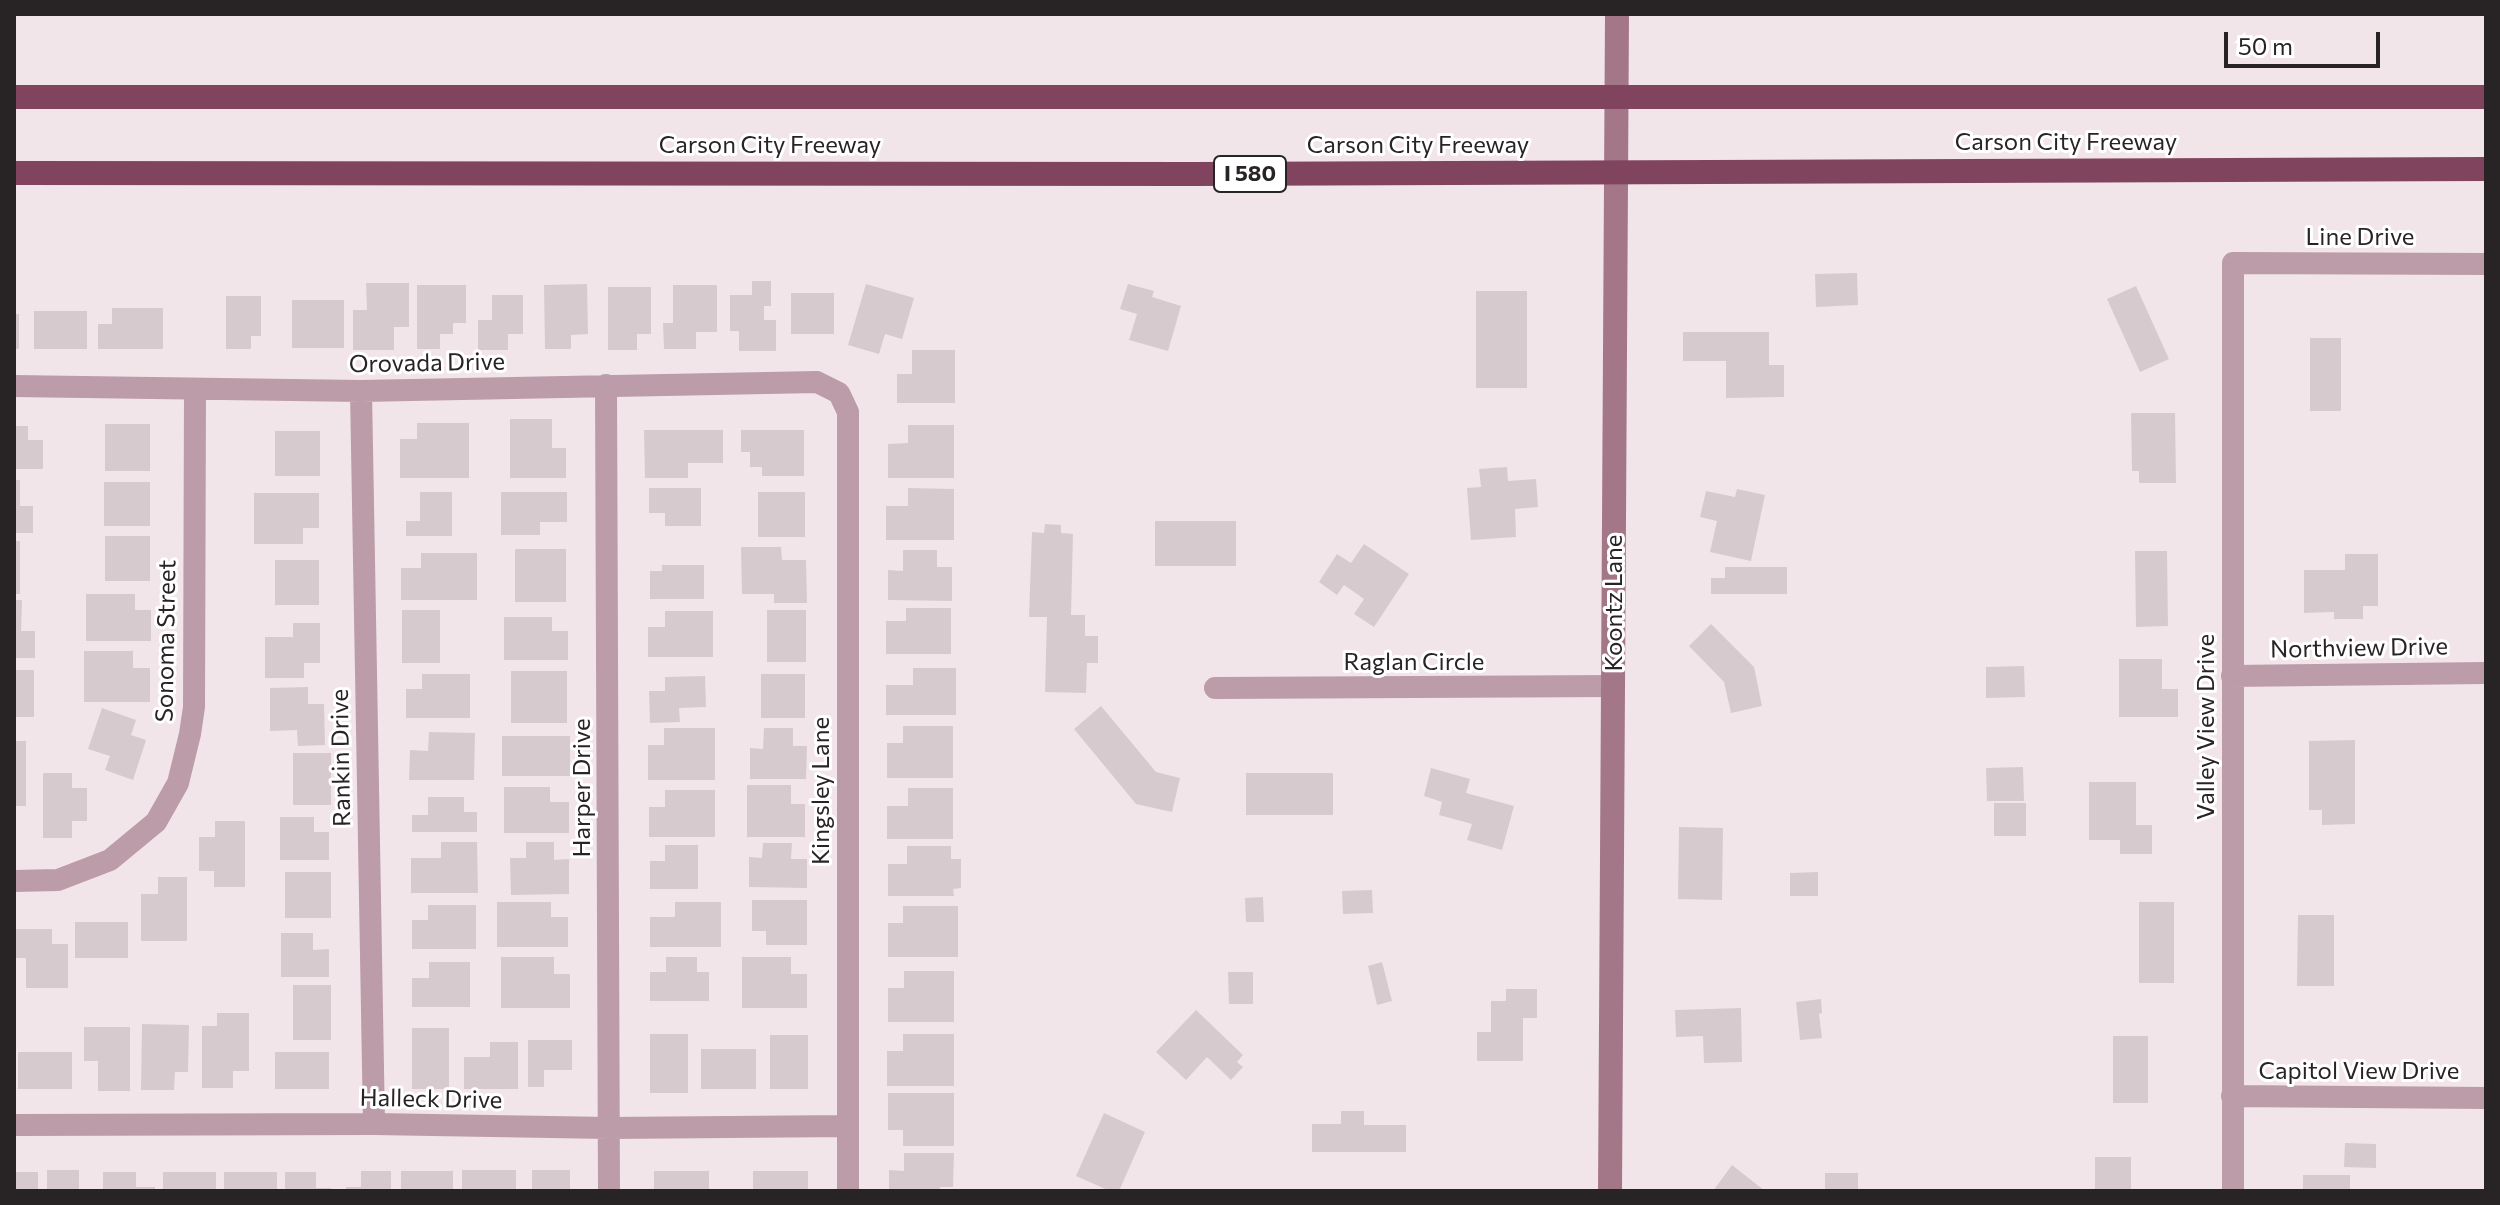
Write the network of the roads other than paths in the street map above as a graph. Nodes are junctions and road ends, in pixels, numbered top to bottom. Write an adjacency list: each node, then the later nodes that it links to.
1 (1617, 14): 15 (street, Koontz Lane)
2 (14, 97): 3 (highway, Carson City Freeway)
3 (2486, 97)
4 (2486, 169): 5 (highway, Carson City Freeway / I 580)
5 (14, 173)
6 (2233, 263): 7 (street, Line Drive); 14 (street, Valley View Drive)
7 (2486, 264)
8 (606, 385): 11 (street, Orovada Drive); 12 (street, Orovada Drive); 23 (street, Harper Drive)
9 (14, 386): 10 (street, Orovada Drive)
10 (195, 390): 11 (street, Orovada Drive); 17 (street, Sonoma Street)
11 (361, 391): 20 (street, Rankin Drive)
12 (839, 393): 22 (street, Kingsley Lane)
13 (2486, 673): 14 (street, Northview Drive)
14 (2232, 676): 18 (street, Valley View Drive)
15 (1614, 686): 16 (street, Raglan Circle); 26 (street, Koontz Lane)
16 (1215, 688)
17 (14, 881)
18 (2232, 1096): 19 (street, Capitol View Drive); 27 (street, Valley View Drive)
19 (2486, 1098)
20 (374, 1124): 21 (street, Halleck Drive); 23 (street, Halleck Drive)
21 (14, 1125)
22 (847, 1126): 23 (street, Halleck Drive); 25 (street, Kingsley Lane)
23 (609, 1128): 24 (street, Harper Drive)
24 (609, 1191)
25 (848, 1191)
26 (1610, 1191)
27 (2233, 1191)

